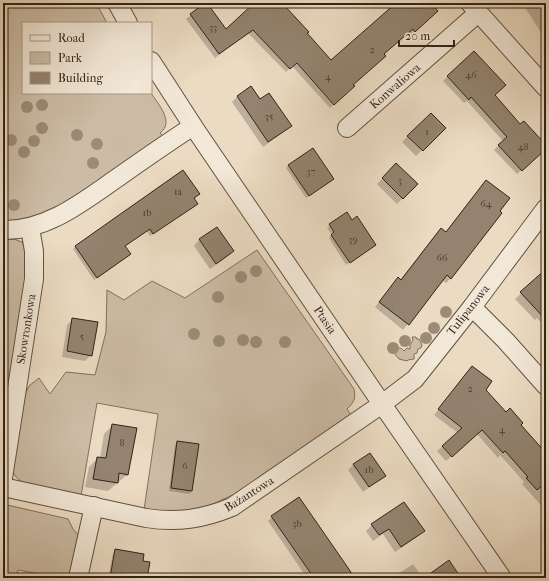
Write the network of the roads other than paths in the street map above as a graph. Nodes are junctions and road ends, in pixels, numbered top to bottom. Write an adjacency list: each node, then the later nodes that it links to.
1 (117, 3): 3 (street)
2 (474, 8): 5 (street); 7 (street, Konwaliowa)
3 (127, 22)
4 (152, 63): 6 (street, Ptasia)
5 (546, 88)
6 (193, 126): 9 (street); 13 (street, Ptasia)
7 (347, 128)
8 (546, 208): 11 (street, Tulipanowa)
9 (30, 228): 10 (street); 14 (street, Skowronkowa)
10 (3, 230)
11 (472, 307): 12 (street); 13 (street, Tulipanowa)
12 (546, 386)
13 (382, 404): 16 (street, Bażantowa); 18 (street, Ptasia)
14 (3, 478)
15 (3, 487): 16 (street, Bażantowa)
16 (94, 506): 17 (street)
17 (78, 578)
18 (502, 578)

